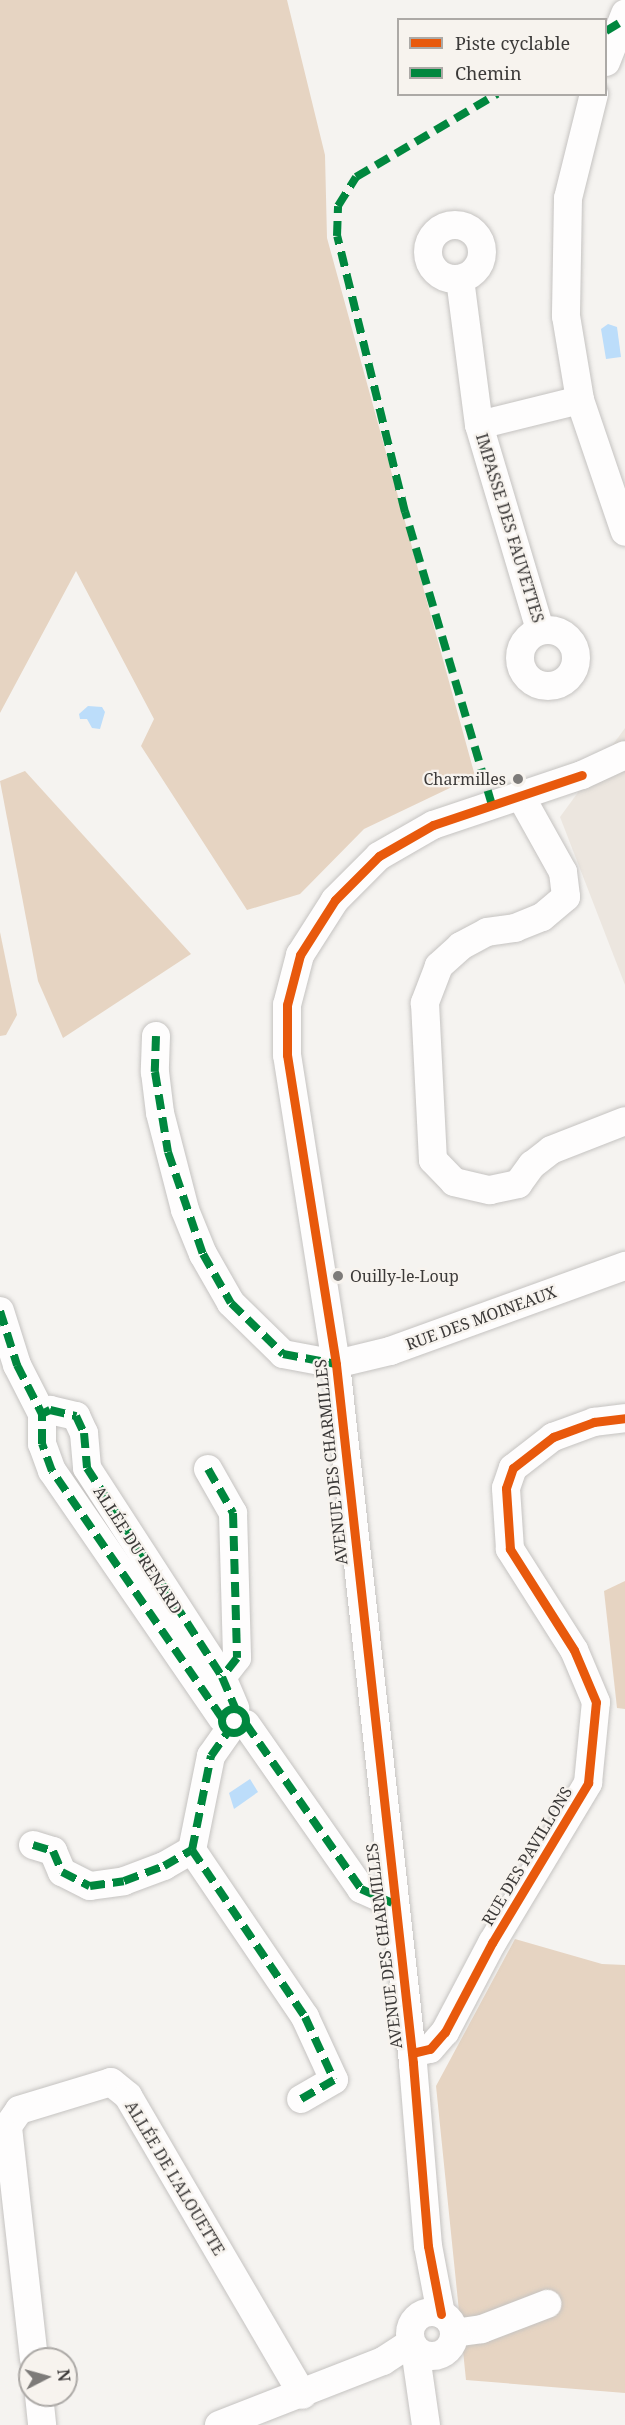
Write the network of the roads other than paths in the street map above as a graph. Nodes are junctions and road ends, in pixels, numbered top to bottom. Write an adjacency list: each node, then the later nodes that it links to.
1 (624, 20): 2 (street)
2 (607, 60)
3 (593, 96): 5 (street)
4 (460, 279): 6 (street, IMPASSE DES FAUVETTES)
5 (580, 400): 6 (street, IMPASSE DES FAUVETTES); 7 (street)
6 (479, 425): 8 (street, IMPASSE DES FAUVETTES)
7 (625, 532)
8 (540, 630)
9 (625, 735): 11 (street, AVENUE DES CHARMILLES)
10 (625, 755): 11 (street, AVENUE DES CHARMILLES)
11 (582, 775): 12 (street, AVENUE DES CHARMILLES)
12 (520, 795): 14 (street); 17 (street, AVENUE DES CHARMILLES)
13 (156, 1036): 17 (street)
14 (625, 1121)
15 (625, 1266): 17 (street, RUE DES MOINEAUX)
16 (0, 1311): 18 (street, ALLÉE DU RENARD)
17 (336, 1364): 25 (street, AVENUE DES CHARMILLES)
18 (42, 1414): 21 (street, ALLÉE DU RENARD); 22 (street, ALLÉE DU RENARD)
19 (625, 1418): 26 (street, RUE DES PAVILLONS)
20 (208, 1469): 21 (street)
21 (222, 1677): 22 (street, ALLÉE DU RENARD)
22 (233, 1720): 24 (street); 25 (street, ALLÉE DU RENARD)
23 (33, 1845): 24 (street)
24 (192, 1850): 27 (street)
25 (392, 1903): 26 (street, AVENUE DES CHARMILLES)
26 (412, 2053): 29 (street, AVENUE DES CHARMILLES)
27 (301, 2099)
28 (547, 2304): 29 (street)
29 (440, 2329): 30 (street); 36 (street, AVENUE DES CHARMILLES)
30 (413, 2346): 32 (street); 36 (street, AVENUE DES CHARMILLES)
31 (33, 2347): 32 (street, ALLÉE DE L'ALOUETTE)
32 (303, 2395): 35 (street)
33 (40, 2407): 34 (street)
34 (42, 2425)
35 (219, 2425)
36 (427, 2425)

